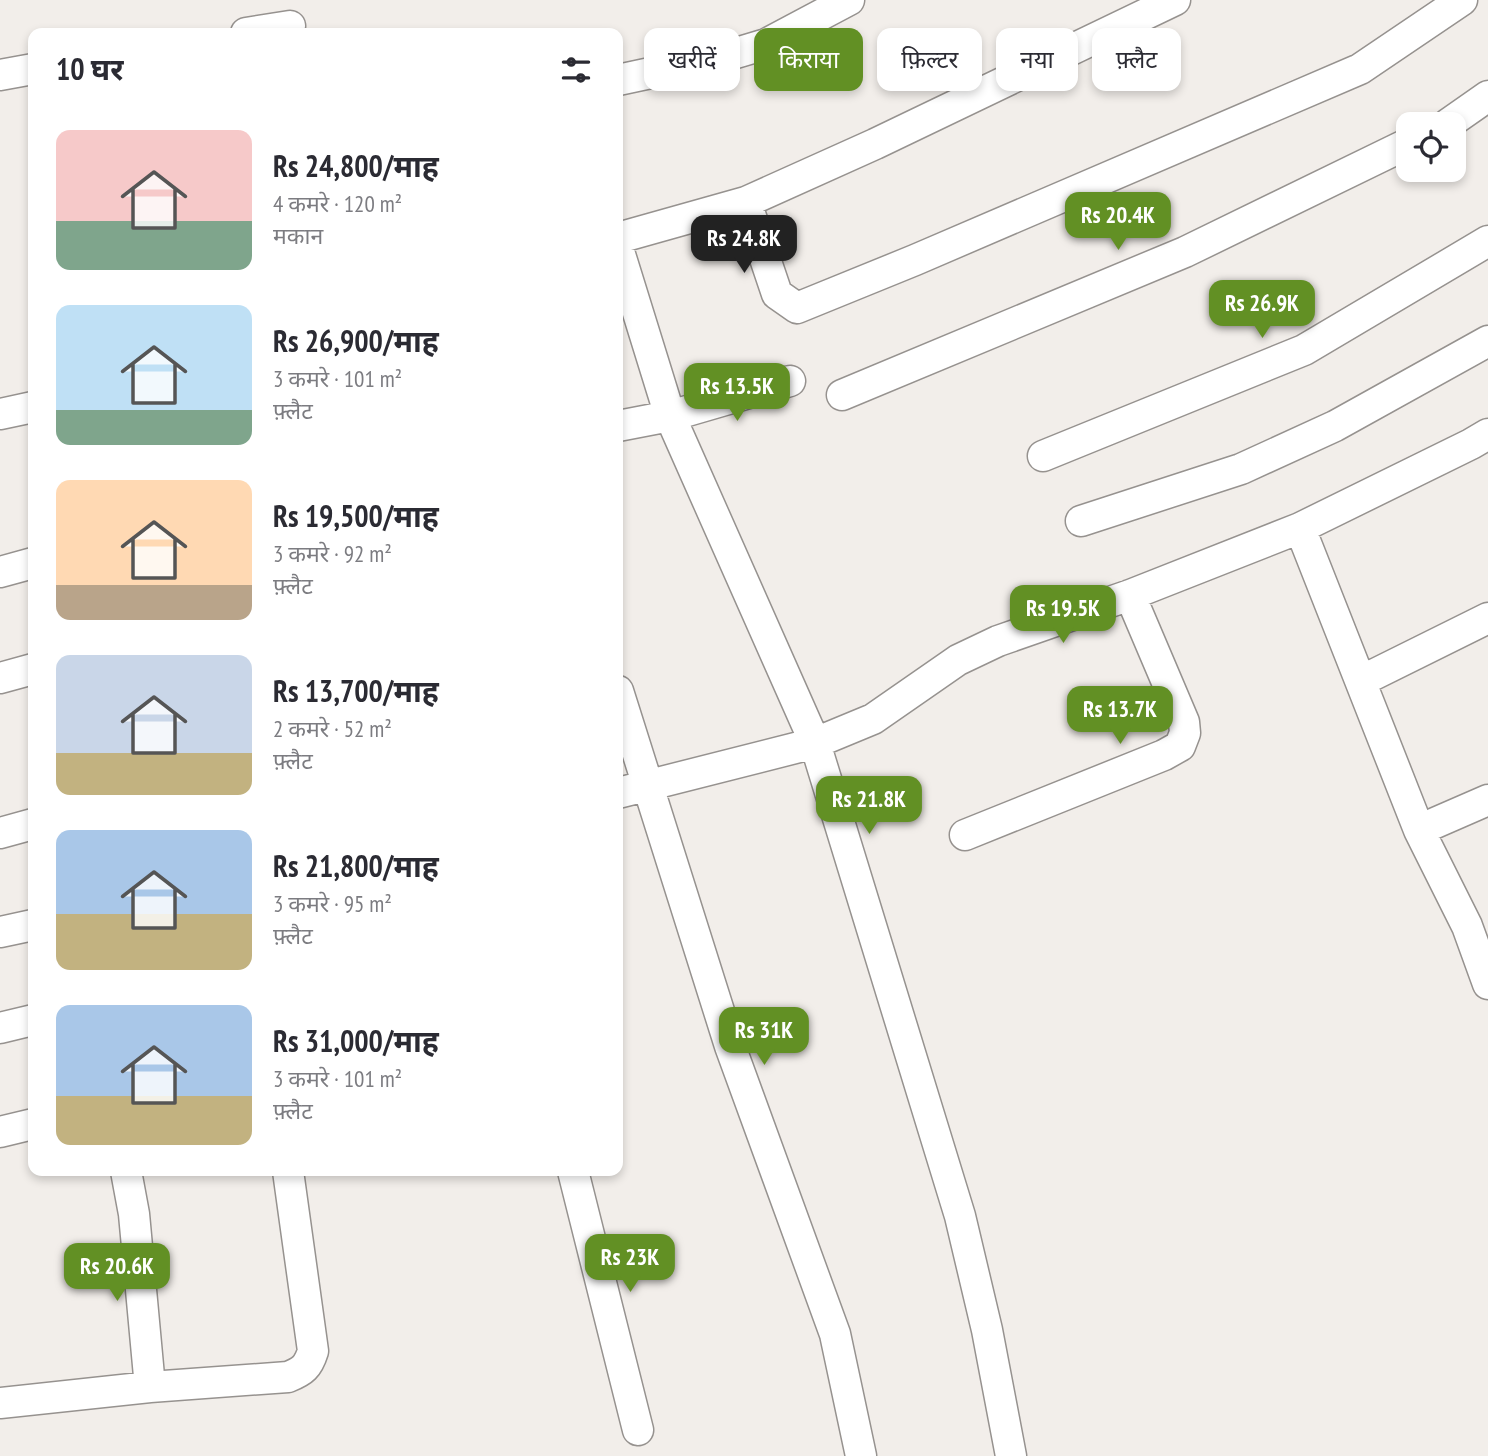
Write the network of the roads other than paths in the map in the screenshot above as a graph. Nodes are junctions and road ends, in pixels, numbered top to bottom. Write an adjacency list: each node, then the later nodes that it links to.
1 (849, 0): 8 (street)
2 (1175, 0): 12 (street)
3 (1462, 0): 12 (street)
4 (288, 20): 5 (street)
5 (262, 28)
6 (28, 70): 7 (street)
7 (0, 75)
8 (623, 79)
9 (1488, 96): 10 (street)
10 (1465, 112)
11 (1396, 149): 18 (street)
12 (746, 202): 13 (street)
13 (623, 237)
14 (1488, 241): 24 (street)
15 (623, 264): 21 (street)
16 (1488, 341): 25 (street)
17 (790, 381): 21 (street)
18 (842, 395)
19 (28, 408): 20 (street)
20 (0, 414)
21 (670, 416): 22 (street); 35 (street)
22 (623, 425)
23 (1488, 434): 26 (street)
24 (1043, 456)
25 (1082, 521)
26 (1300, 528): 29 (street); 33 (street)
27 (28, 564): 28 (street)
28 (0, 572)
29 (1130, 595): 35 (street); 42 (street)
30 (1488, 618): 33 (street)
31 (28, 670): 32 (street)
32 (0, 678)
33 (1361, 681): 40 (street)
34 (623, 707): 36 (street)
35 (815, 743): 36 (street); 58 (street)
36 (647, 786): 37 (street); 57 (street)
37 (623, 792)
38 (1488, 800): 40 (street)
39 (28, 825): 41 (street)
40 (1419, 830): 43 (street)
41 (0, 833)
42 (965, 835)
43 (1478, 922): 46 (street)
44 (28, 926): 45 (street)
45 (0, 932)
46 (1488, 984)
47 (28, 1021): 48 (street)
48 (0, 1028)
49 (28, 1125): 50 (street)
50 (0, 1132)
51 (127, 1176): 54 (street)
52 (289, 1176): 54 (street)
53 (574, 1176): 56 (street)
54 (150, 1387): 55 (street)
55 (0, 1403)
56 (638, 1430)
57 (861, 1456)
58 (1011, 1456)

